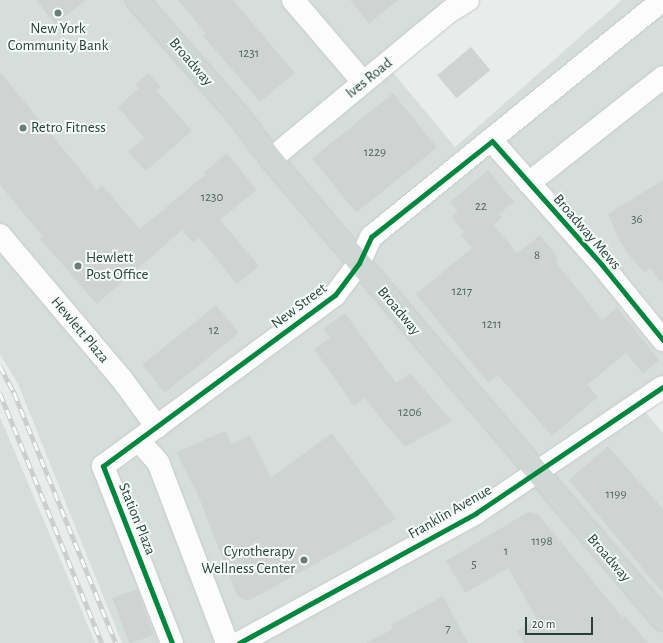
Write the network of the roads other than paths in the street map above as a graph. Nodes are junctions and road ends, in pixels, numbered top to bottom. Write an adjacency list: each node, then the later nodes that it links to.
1 (137, 0): 8 (main road, Broadway)
2 (293, 0): 6 (street)
3 (468, 0): 6 (street, Ives Road)
4 (663, 0): 7 (street, New Street)
5 (663, 77): 9 (street)
6 (363, 82): 8 (street, Ives Road)
7 (492, 141): 9 (street, Broadway Mews); 11 (street, New Street)
8 (271, 159): 11 (main road, Broadway)
9 (529, 183): 12 (street, Broadway Mews)
10 (0, 235): 14 (street, Hewlett Plaza)
11 (359, 263): 14 (street, New Street); 16 (main road, Broadway)
12 (663, 340)
13 (663, 387): 16 (street, Franklin Avenue)
14 (157, 427): 15 (street, Station Plaza)
15 (139, 440): 18 (street, Station Plaza); 19 (street)
16 (536, 473): 17 (main road, Broadway); 20 (street, Franklin Avenue)
17 (663, 620)
18 (172, 643)
19 (227, 643)
20 (239, 643)

